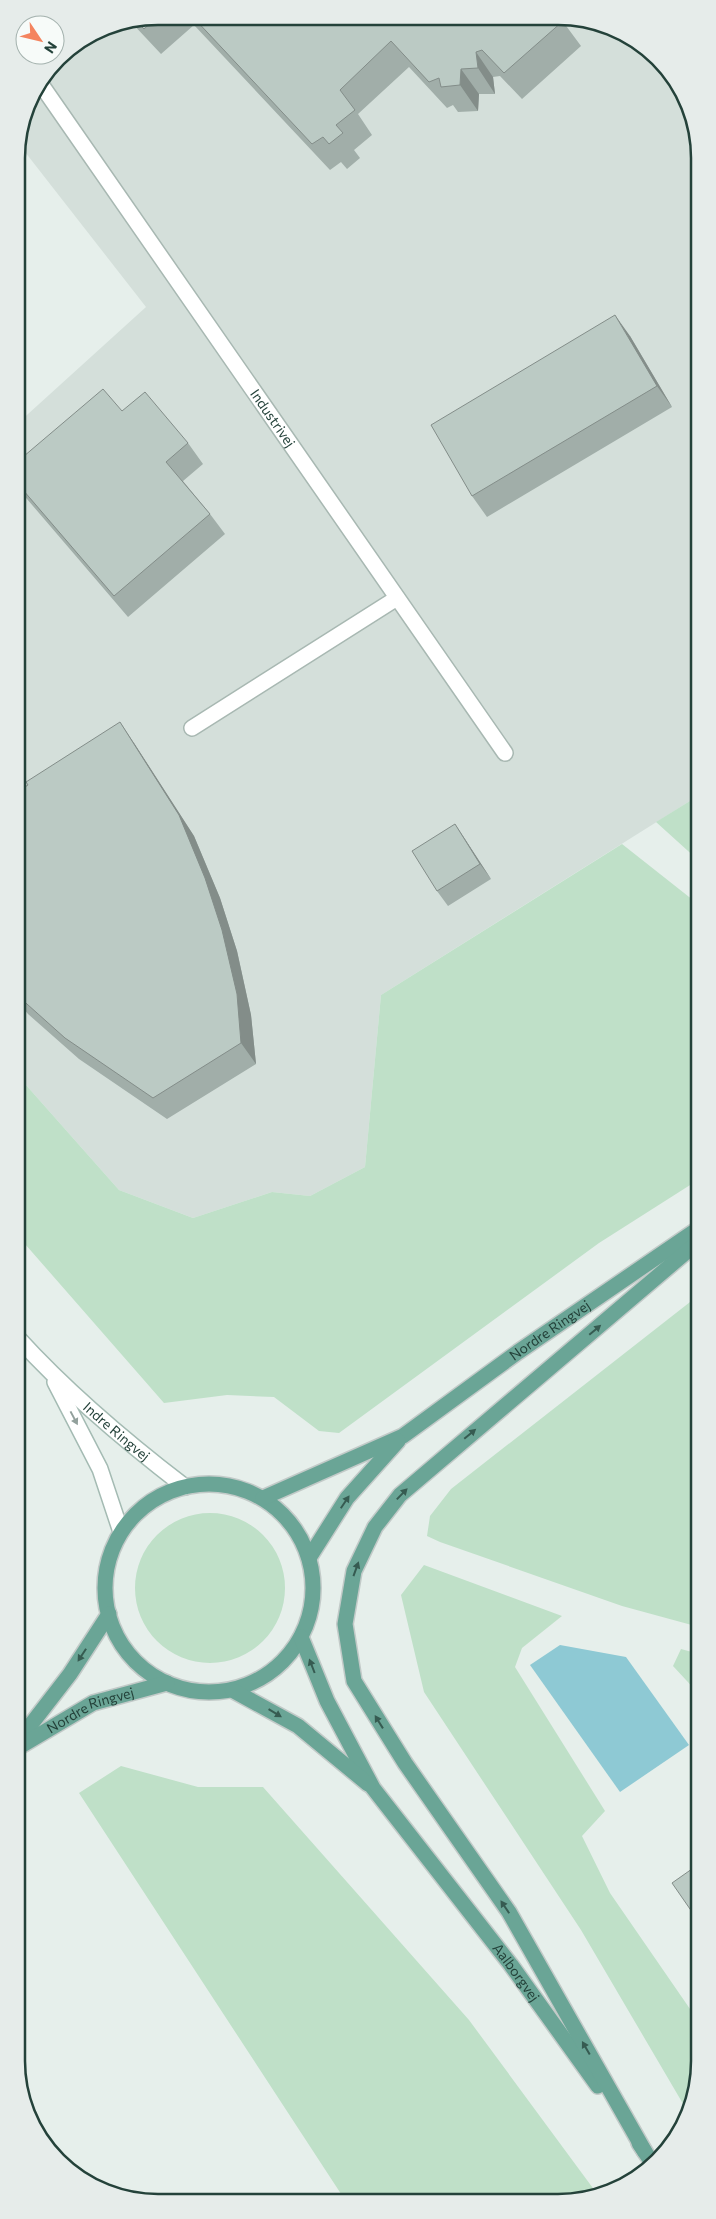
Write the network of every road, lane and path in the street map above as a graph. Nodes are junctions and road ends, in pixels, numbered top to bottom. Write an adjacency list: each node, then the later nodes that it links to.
1 (44, 89): 2 (street, Industrivej)
2 (397, 598): 3 (street); 4 (street, Industrivej)
3 (192, 728)
4 (504, 753)
5 (691, 1234): 9 (main road, Nordre Ringvej)
6 (691, 1248): 21 (main road, one-way to 6)
7 (25, 1346): 8 (street, Indre Ringvej)
8 (51, 1374): 10 (street, Indre Ringvej); 12 (street, Indre Ringvej, one-way to 12)
9 (402, 1436): 11 (main road, Nordre Ringvej); 13 (main road, Nordre Ringvej, one-way to 9)
10 (185, 1487): 11 (main road); 12 (main road)
11 (263, 1498): 13 (main road)
12 (121, 1532): 14 (main road)
13 (309, 1558): 15 (main road)
14 (109, 1614): 16 (main road); 18 (main road, Nordre Ringvej, one-way to 18)
15 (302, 1636): 17 (main road); 20 (main road, Aalborgvej, one-way to 15)
16 (167, 1683): 17 (main road); 19 (main road, Nordre Ringvej)
17 (232, 1690): 20 (main road, Aalborgvej, one-way to 20)
18 (25, 1731)
19 (25, 1743)
20 (373, 1788): 21 (main road, Aalborgvej)
21 (649, 2158)

